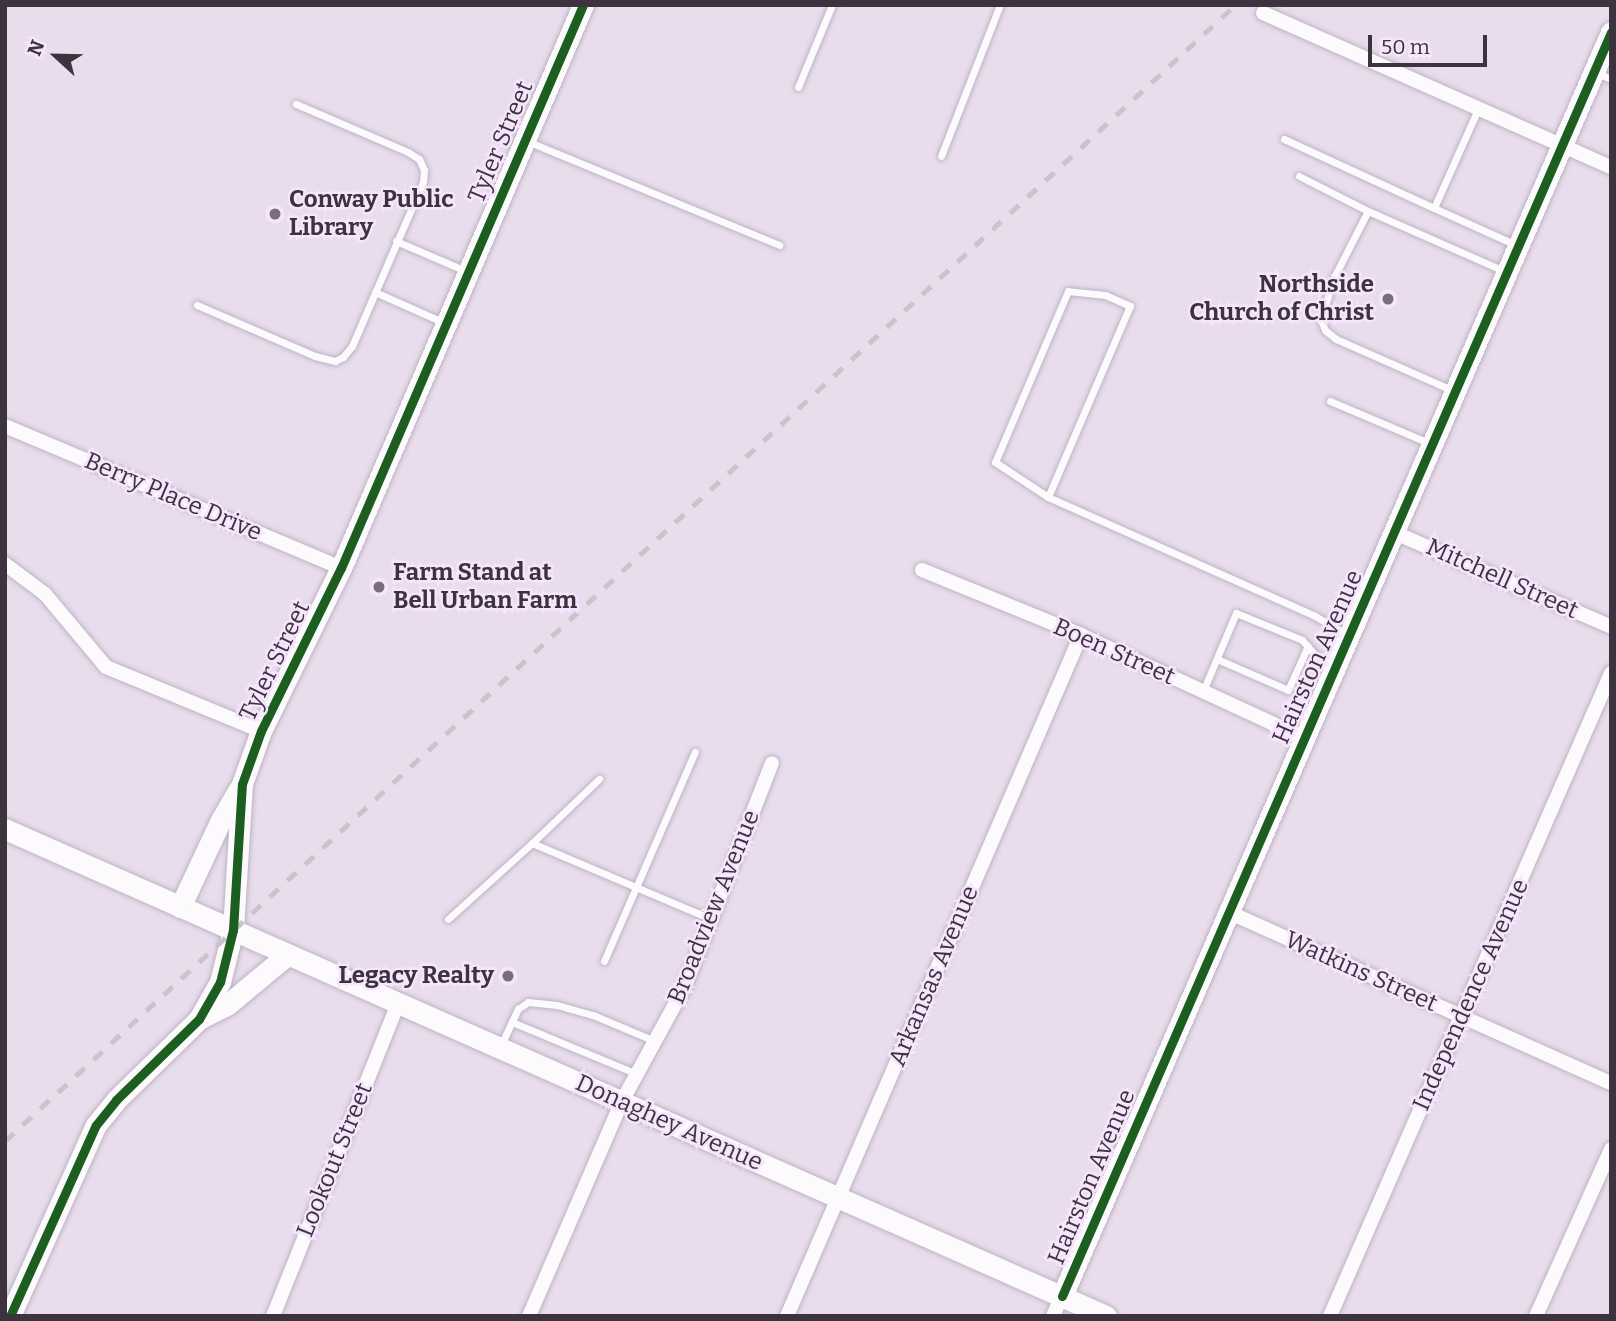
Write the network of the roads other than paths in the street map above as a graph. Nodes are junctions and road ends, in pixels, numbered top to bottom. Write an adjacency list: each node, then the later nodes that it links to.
1 (583, 5): 11 (street, Tyler Street)
2 (832, 5): 7 (lane)
3 (1000, 5): 13 (lane)
4 (1263, 13): 9 (street)
5 (1611, 32): 6 (street, Hairston Avenue)
6 (1602, 75): 12 (street, Hairston Avenue)
7 (798, 86)
8 (296, 104): 18 (lane)
9 (1478, 108): 12 (street); 16 (lane)
10 (1284, 139): 16 (lane)
11 (523, 140): 19 (lane); 21 (street, Tyler Street)
12 (1560, 144): 14 (street); 20 (street, Hairston Avenue)
13 (941, 156)
14 (1611, 167)
15 (1299, 176): 17 (lane)
16 (1434, 208): 20 (lane)
17 (1368, 211): 22 (lane); 26 (lane)
18 (396, 241): 21 (lane); 23 (lane)
19 (779, 245)
20 (1517, 246): 22 (street, Hairston Avenue)
21 (467, 271): 25 (street, Tyler Street)
22 (1507, 272): 26 (street, Hairston Avenue)
23 (375, 292): 24 (lane); 25 (lane)
24 (197, 305)
25 (445, 323): 33 (street, Tyler Street)
26 (1454, 391): 29 (street, Hairston Avenue)
27 (1330, 401): 29 (lane)
28 (5, 426): 33 (street, Berry Place Drive)
29 (1432, 444): 31 (street, Hairston Avenue)
30 (1048, 497): 30 (lane); 37 (lane)
31 (1394, 532): 35 (street, Mitchell Street); 37 (street, Hairston Avenue)
32 (5, 564): 43 (street)
33 (341, 568): 43 (street, Tyler Street)
34 (922, 570): 36 (street, Boen Street)
35 (1611, 626)
36 (1081, 635): 42 (street, Boen Street); 69 (street, Arkansas Avenue)
37 (1349, 635): 40 (street, Hairston Avenue)
38 (1308, 646): 39 (lane); 39 (lane); 40 (lane)
39 (1217, 659): 42 (lane)
40 (1336, 665): 44 (street, Hairston Avenue)
41 (1611, 673): 60 (street, Independence Avenue)
42 (1203, 691): 44 (street, Boen Street)
43 (261, 732): 48 (street, Tyler Street)
44 (1304, 738): 53 (street, Hairston Avenue)
45 (695, 752): 51 (lane)
46 (772, 762): 55 (street, Broadview Avenue)
47 (599, 779): 50 (lane)
48 (242, 784): 52 (street); 56 (street, Tyler Street)
49 (5, 830): 52 (street, Donaghey Avenue)
50 (532, 843): 51 (lane); 54 (lane)
51 (635, 888): 55 (lane); 58 (lane)
52 (180, 907): 56 (street, Donaghey Avenue)
53 (1226, 911): 60 (street, Watkins Street); 70 (street, Hairston Avenue)
54 (448, 919)
55 (711, 919): 63 (street, Broadview Avenue)
56 (233, 930): 57 (street, Donaghey Avenue); 61 (street, Tyler Street)
57 (287, 955): 59 (street, Donaghey Avenue); 61 (street)
58 (604, 961)
59 (398, 1004): 64 (street, Donaghey Avenue); 72 (street, Lookout Street)
60 (1462, 1018): 66 (street, Watkins Street); 76 (street, Independence Avenue)
61 (199, 1019): 71 (street, Tyler Street)
62 (512, 1022): 63 (lane); 64 (lane); 65 (lane)
63 (655, 1041): 65 (street, Broadview Avenue)
64 (499, 1048): 67 (street, Donaghey Avenue)
65 (637, 1074): 67 (street, Broadview Avenue)
66 (1611, 1083)
67 (621, 1102): 69 (street, Donaghey Avenue); 73 (street, Broadview Avenue)
68 (1611, 1149): 77 (street)
69 (839, 1197): 70 (street, Donaghey Avenue); 74 (street, Arkansas Avenue)
70 (1058, 1306): 75 (street, Donaghey Avenue)
71 (10, 1316)
72 (273, 1316)
73 (529, 1316)
74 (787, 1316)
75 (1106, 1316)
76 (1330, 1316)
77 (1536, 1316)

